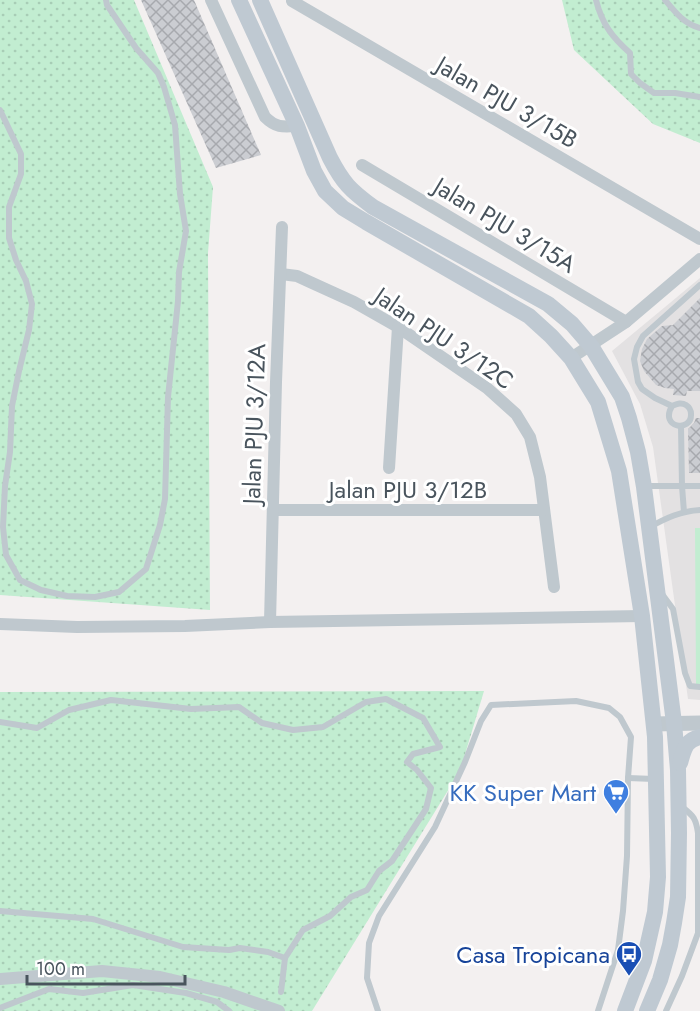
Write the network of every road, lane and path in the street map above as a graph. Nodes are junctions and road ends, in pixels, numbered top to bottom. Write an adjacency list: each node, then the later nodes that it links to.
1 (106, 0): 10 (lane)
2 (211, 0): 11 (street)
3 (239, 0): 11 (main road)
4 (260, 0): 20 (main road)
5 (596, 0): 9 (lane)
6 (665, 0): 8 (lane)
7 (292, 1): 14 (street, Jalan PJU 3/15B)
8 (700, 28)
9 (700, 97)
10 (0, 110)
11 (297, 126): 21 (main road)
12 (362, 165): 18 (street, Jalan PJU 3/15A)
13 (282, 226): 16 (street, Jalan PJU 3/12A)
14 (700, 239)
15 (700, 259): 18 (street)
16 (281, 274): 19 (street, Jalan PJU 3/12C); 28 (street, Jalan PJU 3/12A)
17 (700, 285): 22 (lane)
18 (626, 322): 20 (street)
19 (398, 327): 24 (street); 29 (street, Jalan PJU 3/12C)
20 (591, 346): 21 (street); 25 (main road)
21 (571, 358): 35 (main road)
22 (672, 406): 23 (lane); 23 (lane)
23 (681, 426): 26 (lane)
24 (389, 468)
25 (644, 486): 26 (lane); 32 (main road)
26 (682, 486): 27 (lane); 31 (lane)
27 (700, 486)
28 (273, 510): 29 (street, Jalan PJU 3/12B); 36 (street, Jalan PJU 3/12A)
29 (544, 510): 33 (street, Jalan PJU 3/12C)
30 (700, 510): 31 (lane)
31 (684, 512): 32 (lane)
32 (650, 528): 34 (main road)
33 (554, 587)
34 (657, 588): 38 (lane); 41 (main road)
35 (642, 616): 36 (street); 42 (main road)
36 (270, 622): 37 (street)
37 (0, 624)
38 (700, 687)
39 (0, 722): 50 (lane)
40 (700, 723): 41 (street)
41 (674, 729): 42 (street); 43 (street); 44 (main road)
42 (655, 731): 46 (main road)
43 (700, 736): 44 (main road)
44 (678, 770): 47 (main road)
45 (628, 778): 46 (lane); 49 (lane); 59 (lane)
46 (656, 779): 51 (main road)
47 (679, 805): 52 (lane); 54 (main road)
48 (0, 911): 50 (lane)
49 (618, 950): 51 (lane); 60 (lane)
50 (285, 958): 55 (lane)
51 (645, 961): 61 (main road)
52 (682, 976): 54 (lane); 63 (lane)
53 (0, 979): 58 (street)
54 (667, 980): 62 (main road)
55 (280, 992)
56 (0, 1008): 57 (lane)
57 (229, 1011)
58 (279, 1011)
59 (378, 1011)
60 (598, 1011)
61 (625, 1011)
62 (647, 1011)
63 (666, 1011)

